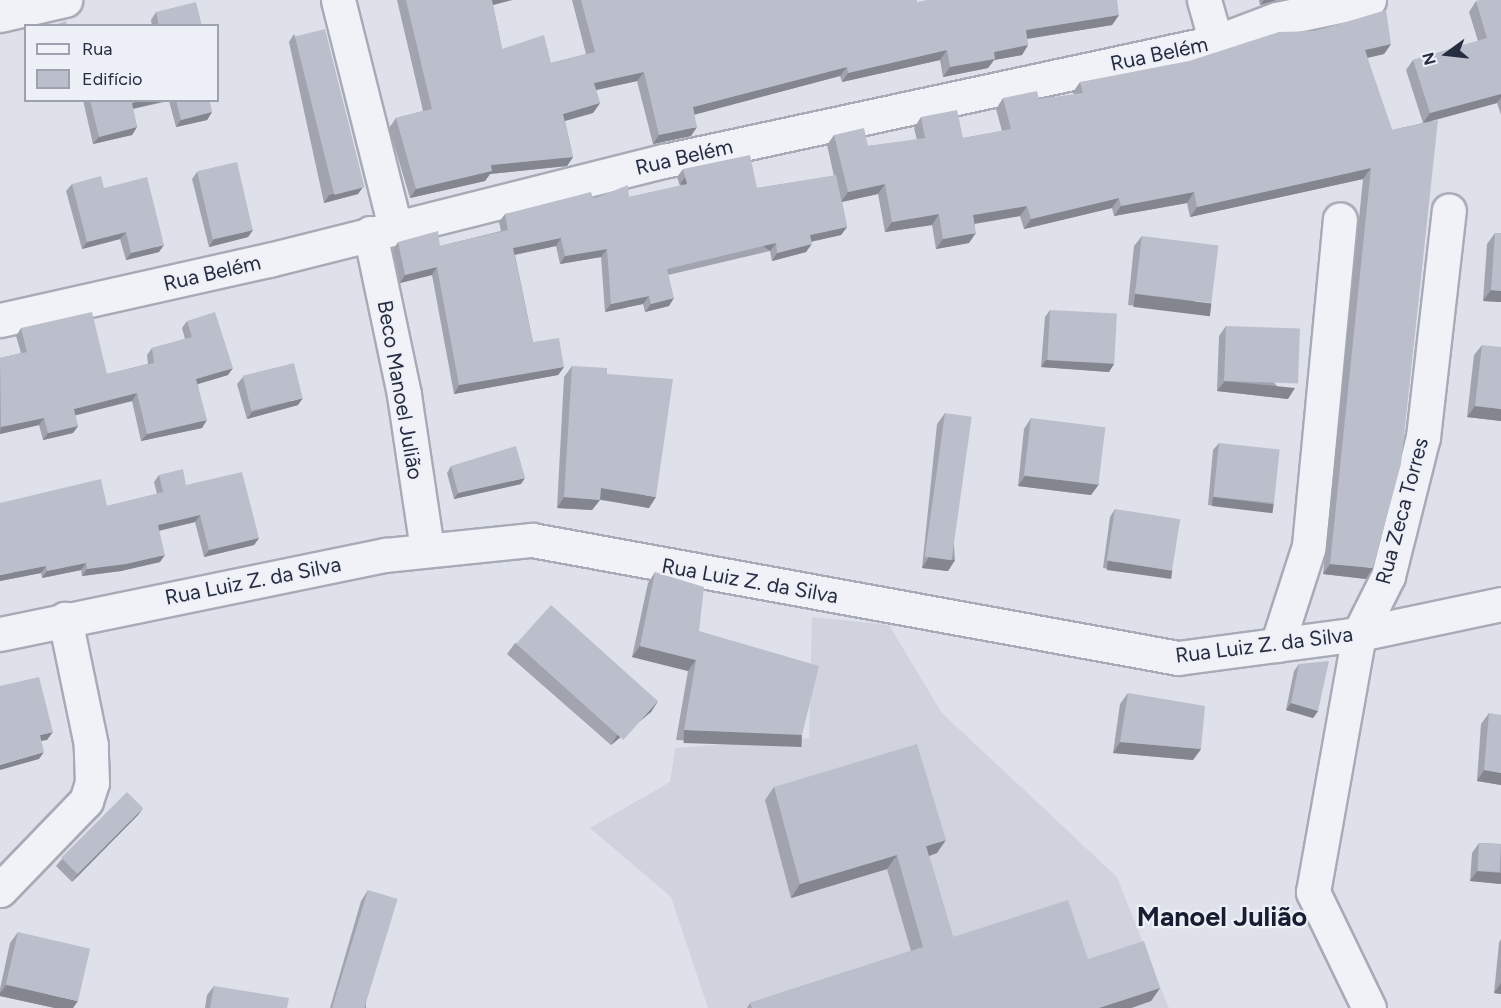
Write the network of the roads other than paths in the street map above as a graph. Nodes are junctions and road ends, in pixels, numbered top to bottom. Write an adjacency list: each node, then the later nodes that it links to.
1 (65, 0): 5 (street)
2 (339, 0): 9 (street, Beco Manoel Julião)
3 (1204, 0): 6 (street)
4 (1369, 0): 6 (street, Rua Belém)
5 (0, 15)
6 (1216, 42): 9 (street, Rua Belém)
7 (1449, 210): 15 (street, Rua Zeca Torres)
8 (1340, 219): 16 (street)
9 (383, 230): 10 (street, Rua Belém); 11 (street, Beco Manoel Julião)
10 (0, 320)
11 (427, 548): 13 (street, Rua Luiz Z. da Silva); 16 (street, Rua Luiz Z. da Silva)
12 (1501, 604): 15 (street, Rua Luiz Z. da Silva)
13 (65, 619): 14 (street, Rua Luiz Z. da Silva); 17 (street)
14 (0, 634)
15 (1359, 634): 16 (street, Rua Luiz Z. da Silva); 18 (street, Rua Zeca Torres)
16 (1277, 645)
17 (0, 890)
18 (1369, 1008)

